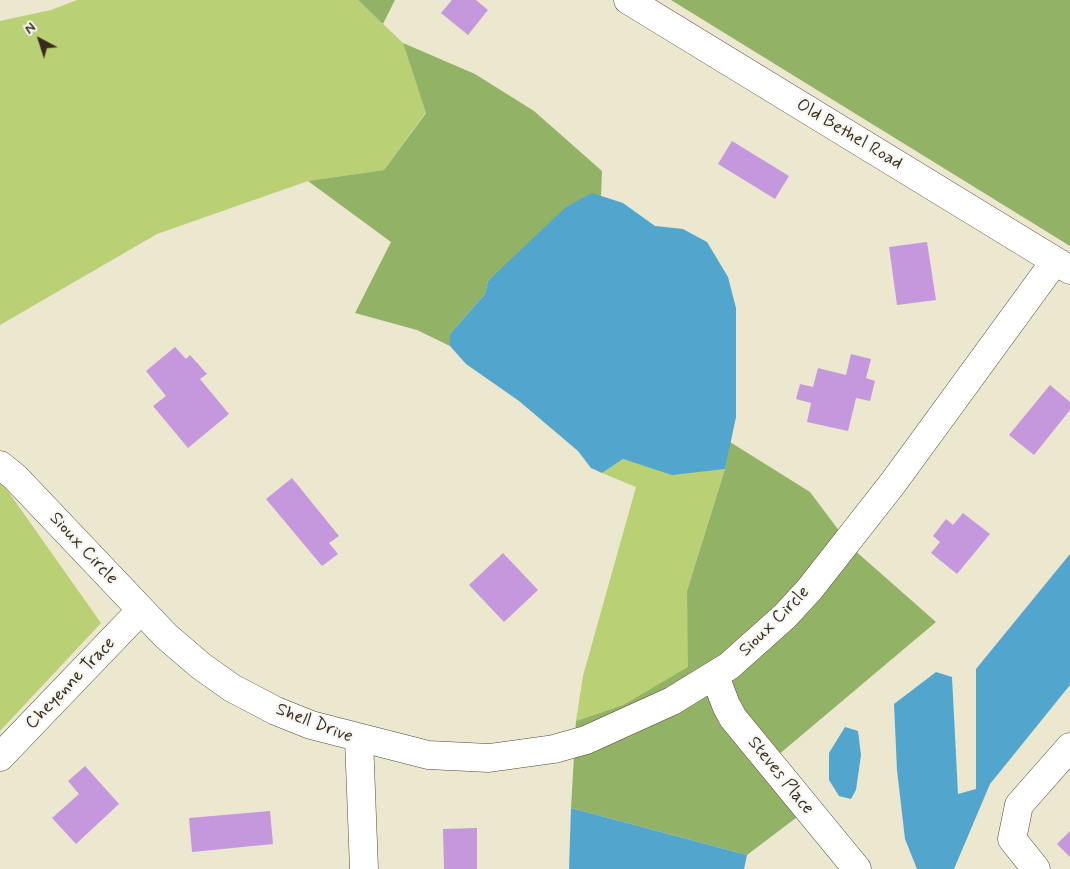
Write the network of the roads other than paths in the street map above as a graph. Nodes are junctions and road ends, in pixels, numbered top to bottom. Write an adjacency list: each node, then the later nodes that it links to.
1 (628, 0): 2 (street, Old Bethel Road)
2 (1062, 266): 6 (street, Sioux Circle)
3 (0, 466): 4 (street, Sioux Circle)
4 (141, 610): 5 (street, Sioux Circle); 9 (street, Cheyenne Trace)
5 (164, 634): 7 (street, Shell Drive)
6 (715, 676): 7 (street, Sioux Circle); 11 (street, Steves Place)
7 (359, 739): 10 (street, Shell Drive)
8 (1070, 747): 12 (street)
9 (0, 757)
10 (364, 869)
11 (857, 869)
12 (1036, 869)

